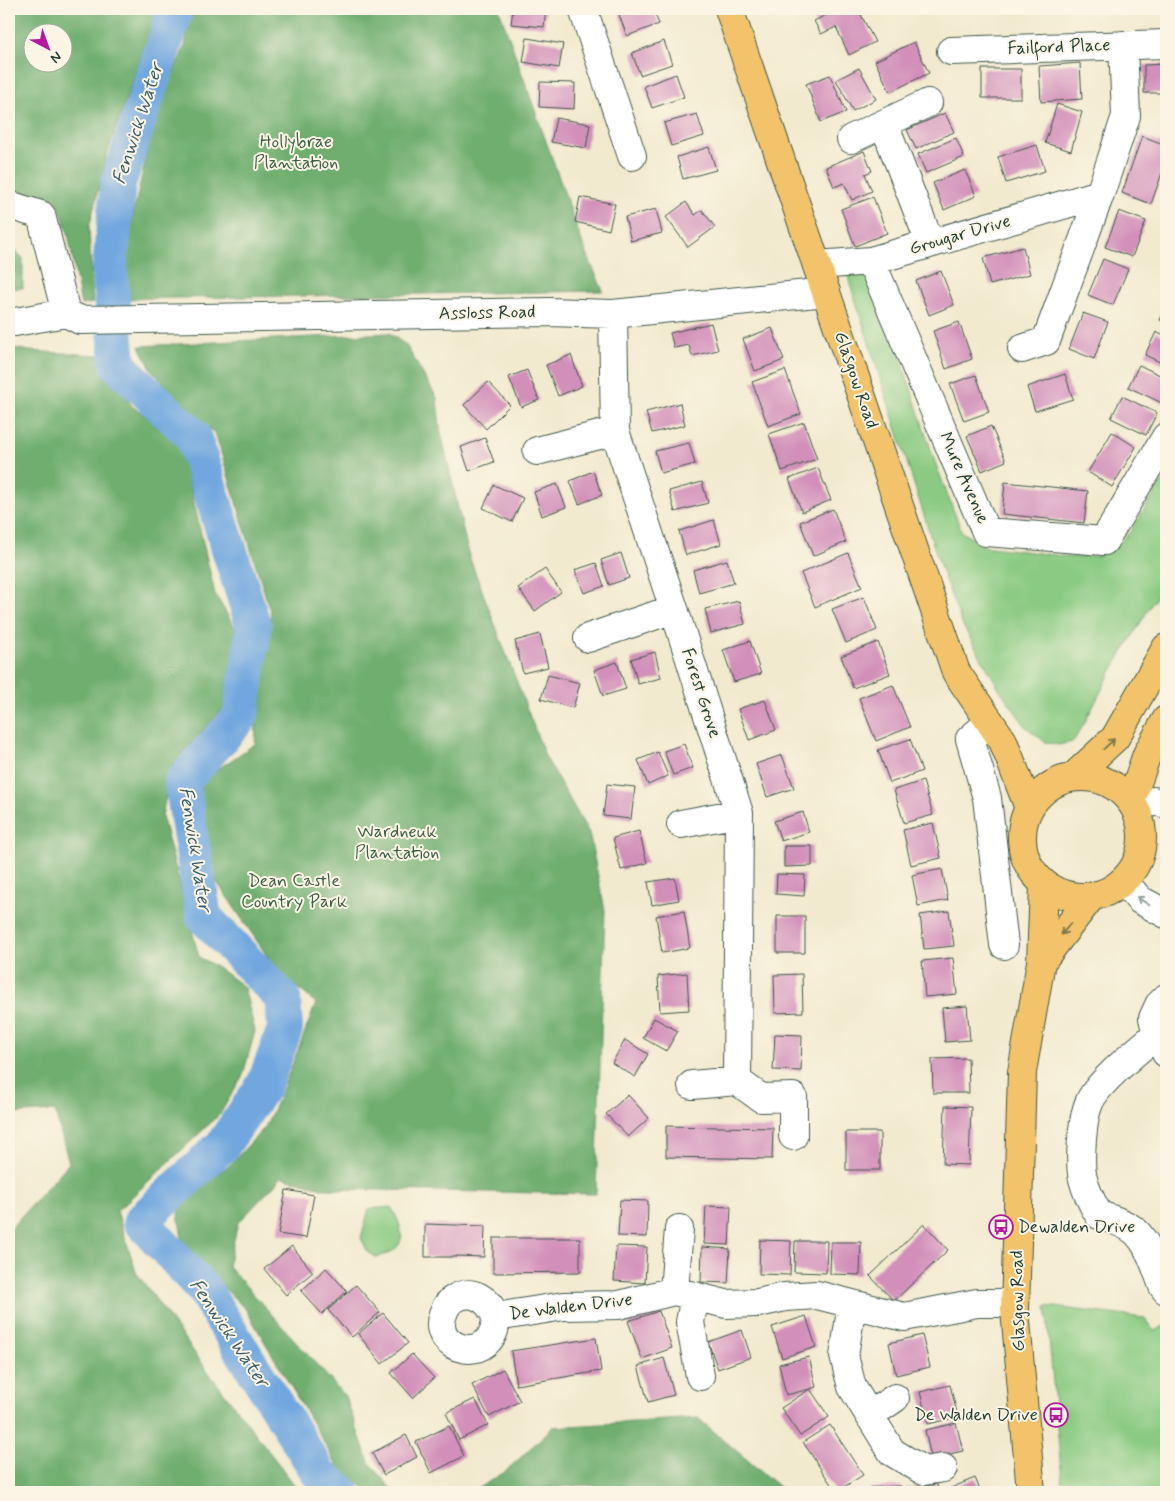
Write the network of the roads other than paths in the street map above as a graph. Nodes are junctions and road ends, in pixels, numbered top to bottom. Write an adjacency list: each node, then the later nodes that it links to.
1 (583, 9): 9 (street)
2 (729, 9): 14 (main road, Glasgow Road)
3 (1166, 44): 4 (street, Failford Place)
4 (1124, 45): 5 (street, Failford Place); 10 (street)
5 (951, 51)
6 (928, 103): 7 (street)
7 (884, 124): 8 (street); 12 (street)
8 (851, 139)
9 (632, 156)
10 (1100, 194): 12 (street, Grougar Drive); 19 (street)
11 (9, 205): 17 (street)
12 (930, 243): 13 (street, Grougar Drive)
13 (871, 260): 14 (street, Grougar Drive); 21 (street, Mure Avenue)
14 (817, 265): 15 (main road, Glasgow Road)
15 (826, 292): 16 (street, Assloss Road); 27 (main road, Glasgow Road)
16 (614, 314): 17 (street, Assloss Road); 20 (street, Forest Grove)
17 (73, 316): 18 (street, Assloss Road)
18 (15, 322)
19 (1022, 348)
20 (615, 431): 22 (street); 23 (street, Forest Grove)
21 (1166, 437)
22 (537, 451)
23 (674, 609): 24 (street); 32 (street, Forest Grove)
24 (588, 638)
25 (1166, 648): 28 (main road, one-way to 25)
26 (1166, 720): 29 (main road)
27 (996, 731): 28 (main road, Glasgow Road); 31 (main road, Glasgow Road); 38 (street)
28 (1063, 780): 29 (main road); 31 (main road)
29 (1133, 803): 30 (street); 34 (main road)
30 (1166, 804)
31 (1029, 808): 35 (main road)
32 (740, 814): 33 (street); 42 (street, Forest Grove)
33 (681, 824)
34 (1124, 882): 36 (main road); 37 (street, one-way to 34)
35 (1044, 884): 36 (main road); 39 (main road, Glasgow Road)
36 (1091, 897): 39 (main road, Glasgow Road, one-way to 39)
37 (1166, 914)
38 (1004, 945)
39 (1041, 962): 48 (main road, Glasgow Road)
40 (1166, 998): 41 (street)
41 (1162, 1044): 46 (street)
42 (737, 1081): 43 (street); 44 (street)
43 (692, 1085)
44 (793, 1136)
45 (679, 1229): 47 (street)
46 (1166, 1290)
47 (684, 1294): 49 (street, De Walden Drive); 50 (street, De Walden Drive); 51 (street)
48 (1015, 1303): 49 (street, De Walden Drive); 55 (main road, Glasgow Road)
49 (852, 1304): 53 (street)
50 (496, 1317)
51 (700, 1376)
52 (895, 1398): 53 (street)
53 (870, 1415): 54 (street)
54 (943, 1468)
55 (1031, 1492)

